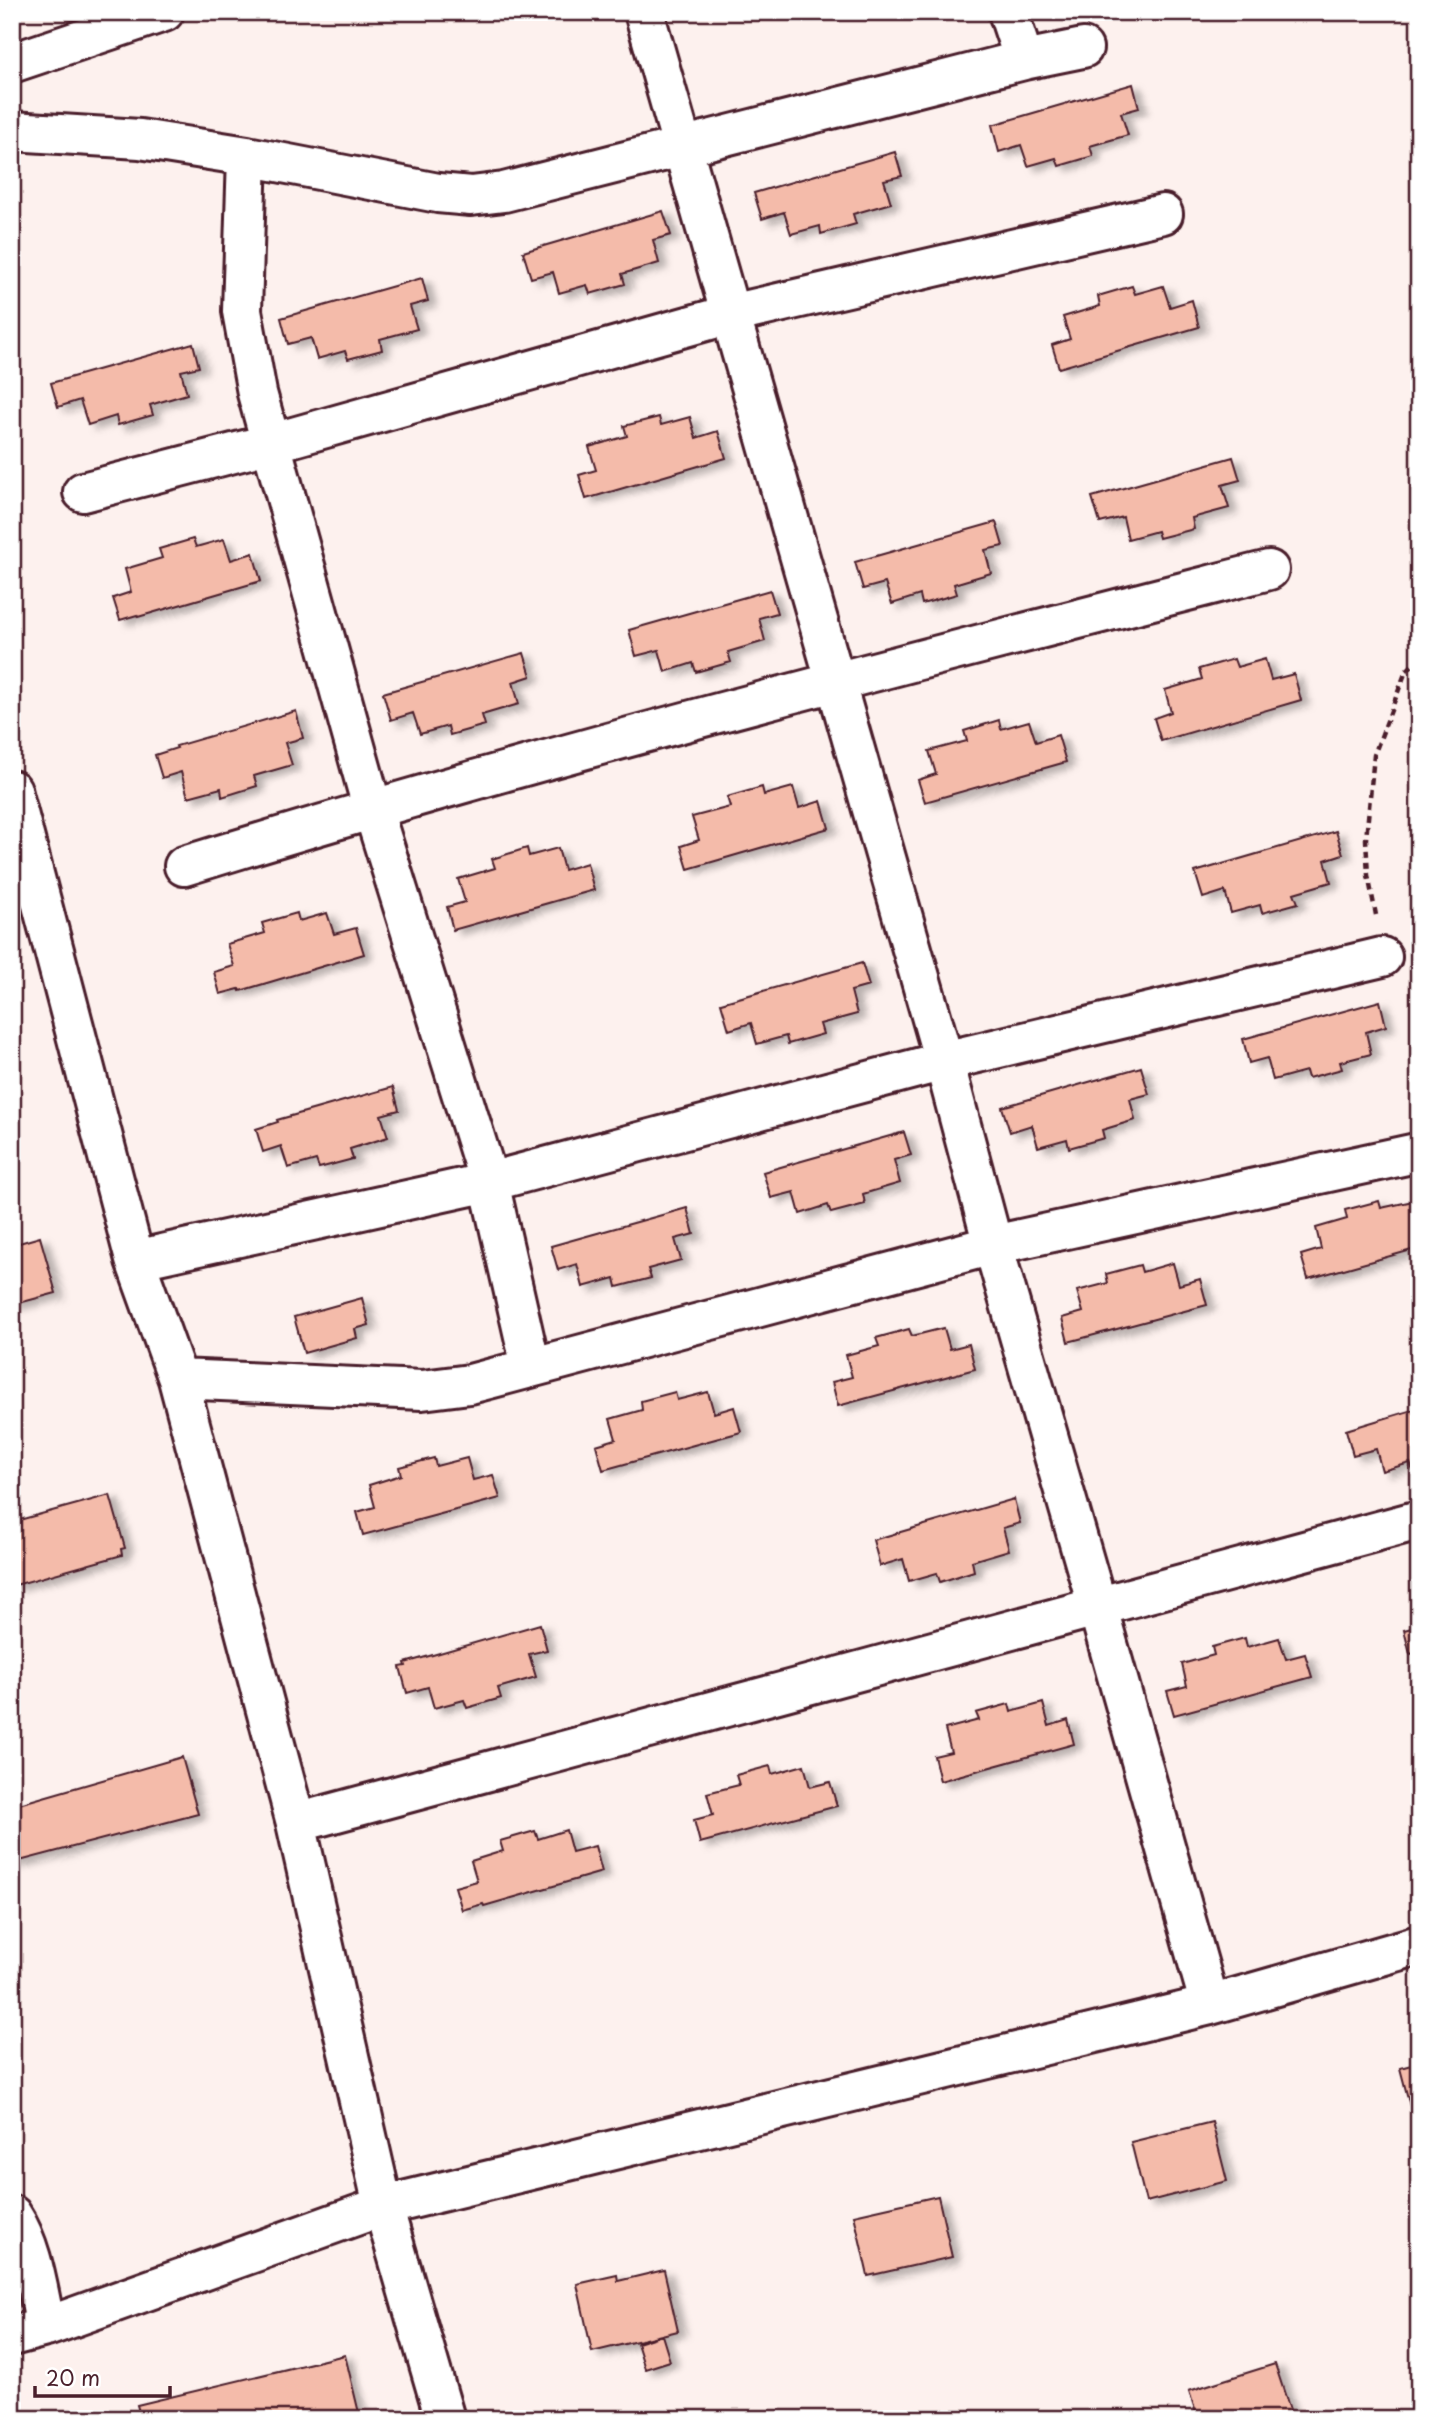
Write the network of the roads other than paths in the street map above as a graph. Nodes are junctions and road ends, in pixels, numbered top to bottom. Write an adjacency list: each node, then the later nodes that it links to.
1 (164, 12): 6 (street)
2 (643, 12): 8 (street)
3 (1008, 12): 5 (street)
4 (1083, 48): 5 (street)
5 (1024, 60): 8 (street)
6 (12, 63)
7 (12, 131): 9 (street)
8 (683, 148): 9 (street); 11 (street)
9 (247, 156): 12 (street)
10 (1163, 214): 11 (street)
11 (731, 314): 12 (street); 15 (street)
12 (272, 443): 13 (street); 17 (street)
13 (83, 492)
14 (1269, 570): 15 (street)
15 (834, 681): 17 (street); 20 (street)
16 (12, 790): 24 (street)
17 (372, 807): 18 (street); 22 (street)
18 (184, 866)
19 (1382, 957): 20 (street)
20 (944, 1061): 22 (street); 23 (street)
21 (1416, 1153): 23 (street)
22 (489, 1181): 24 (street); 25 (street)
23 (993, 1245): 25 (street); 28 (street)
24 (135, 1260): 26 (street)
25 (531, 1367): 26 (street)
26 (178, 1379): 29 (street)
27 (1419, 1520): 28 (street)
28 (1097, 1605): 29 (street); 31 (street)
29 (296, 1823): 32 (street)
30 (1419, 1945): 31 (street)
31 (1210, 2005): 32 (street)
32 (383, 2206): 34 (street); 35 (street)
33 (12, 2215): 34 (street)
34 (29, 2332)
35 (445, 2419)

